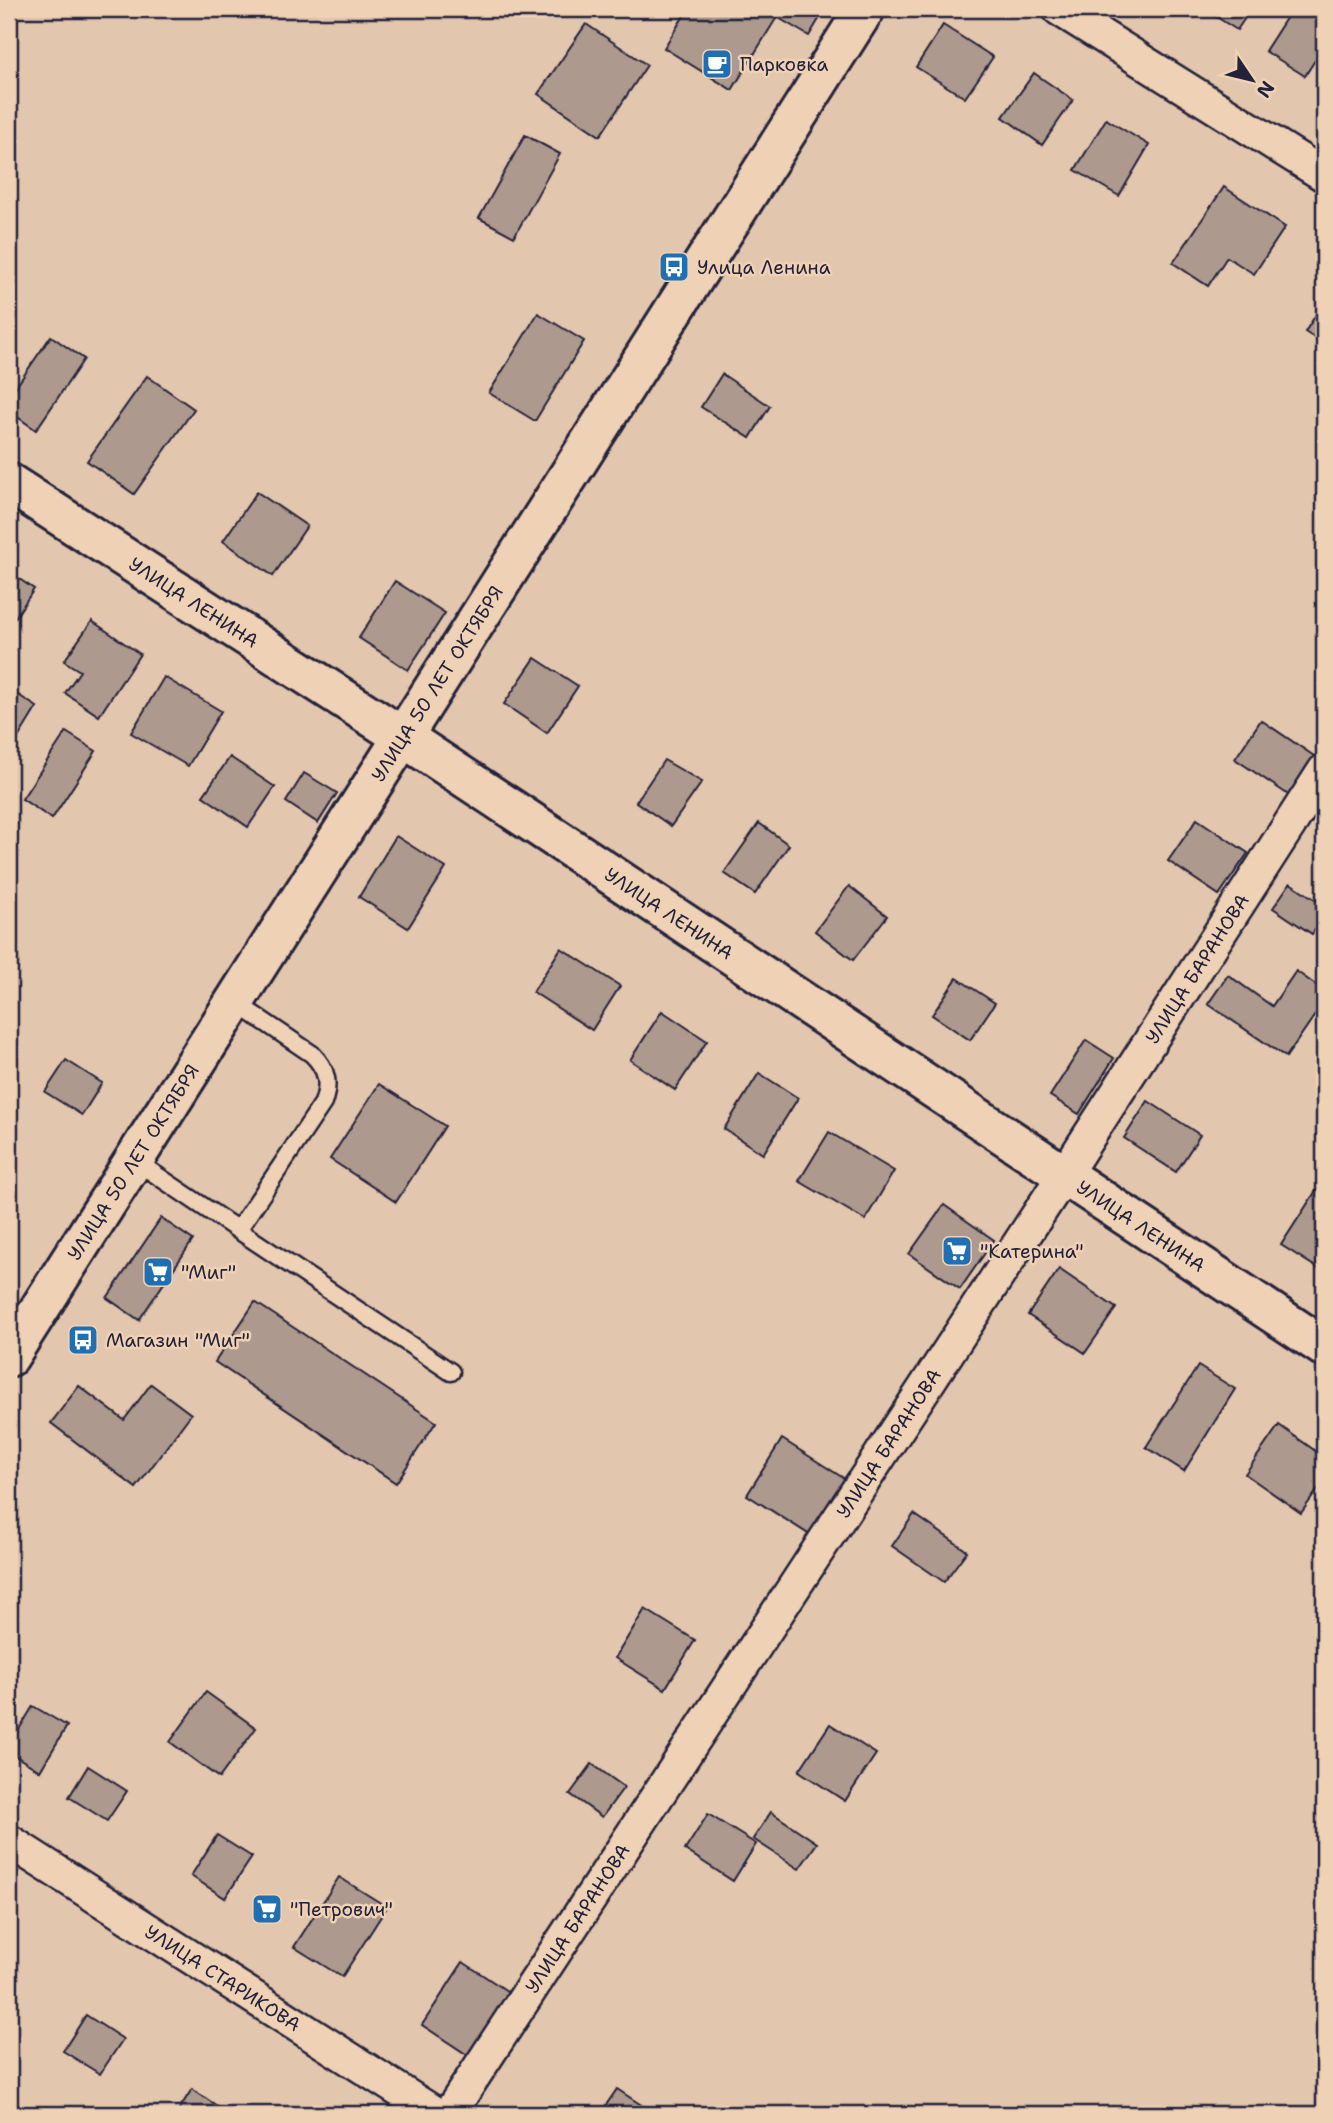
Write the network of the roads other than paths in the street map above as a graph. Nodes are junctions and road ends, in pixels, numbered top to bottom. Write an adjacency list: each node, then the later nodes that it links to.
1 (865, 9): 5 (main road, УЛИЦА 50 ЛЕТ ОКТЯБРЯ)
2 (1059, 9): 3 (street)
3 (1324, 175)
4 (9, 483): 5 (main road, УЛИЦА ЛЕНИНА)
5 (403, 737): 7 (main road, УЛИЦА 50 ЛЕТ ОКТЯБРЯ); 9 (main road, УЛИЦА ЛЕНИНА)
6 (1324, 771): 9 (street, УЛИЦА БАРАНОВА)
7 (235, 1002): 8 (main road, УЛИЦА 50 ЛЕТ ОКТЯБРЯ); 10 (lane)
8 (134, 1160): 10 (lane); 12 (main road, УЛИЦА 50 ЛЕТ ОКТЯБРЯ)
9 (1064, 1175): 11 (main road, УЛИЦА ЛЕНИНА); 16 (street, УЛИЦА БАРАНОВА)
10 (238, 1230): 13 (lane)
11 (1324, 1348)
12 (9, 1357)
13 (451, 1372)
14 (9, 1841): 15 (street, УЛИЦА СТАРИКОВА)
15 (436, 2114)
16 (449, 2114)

